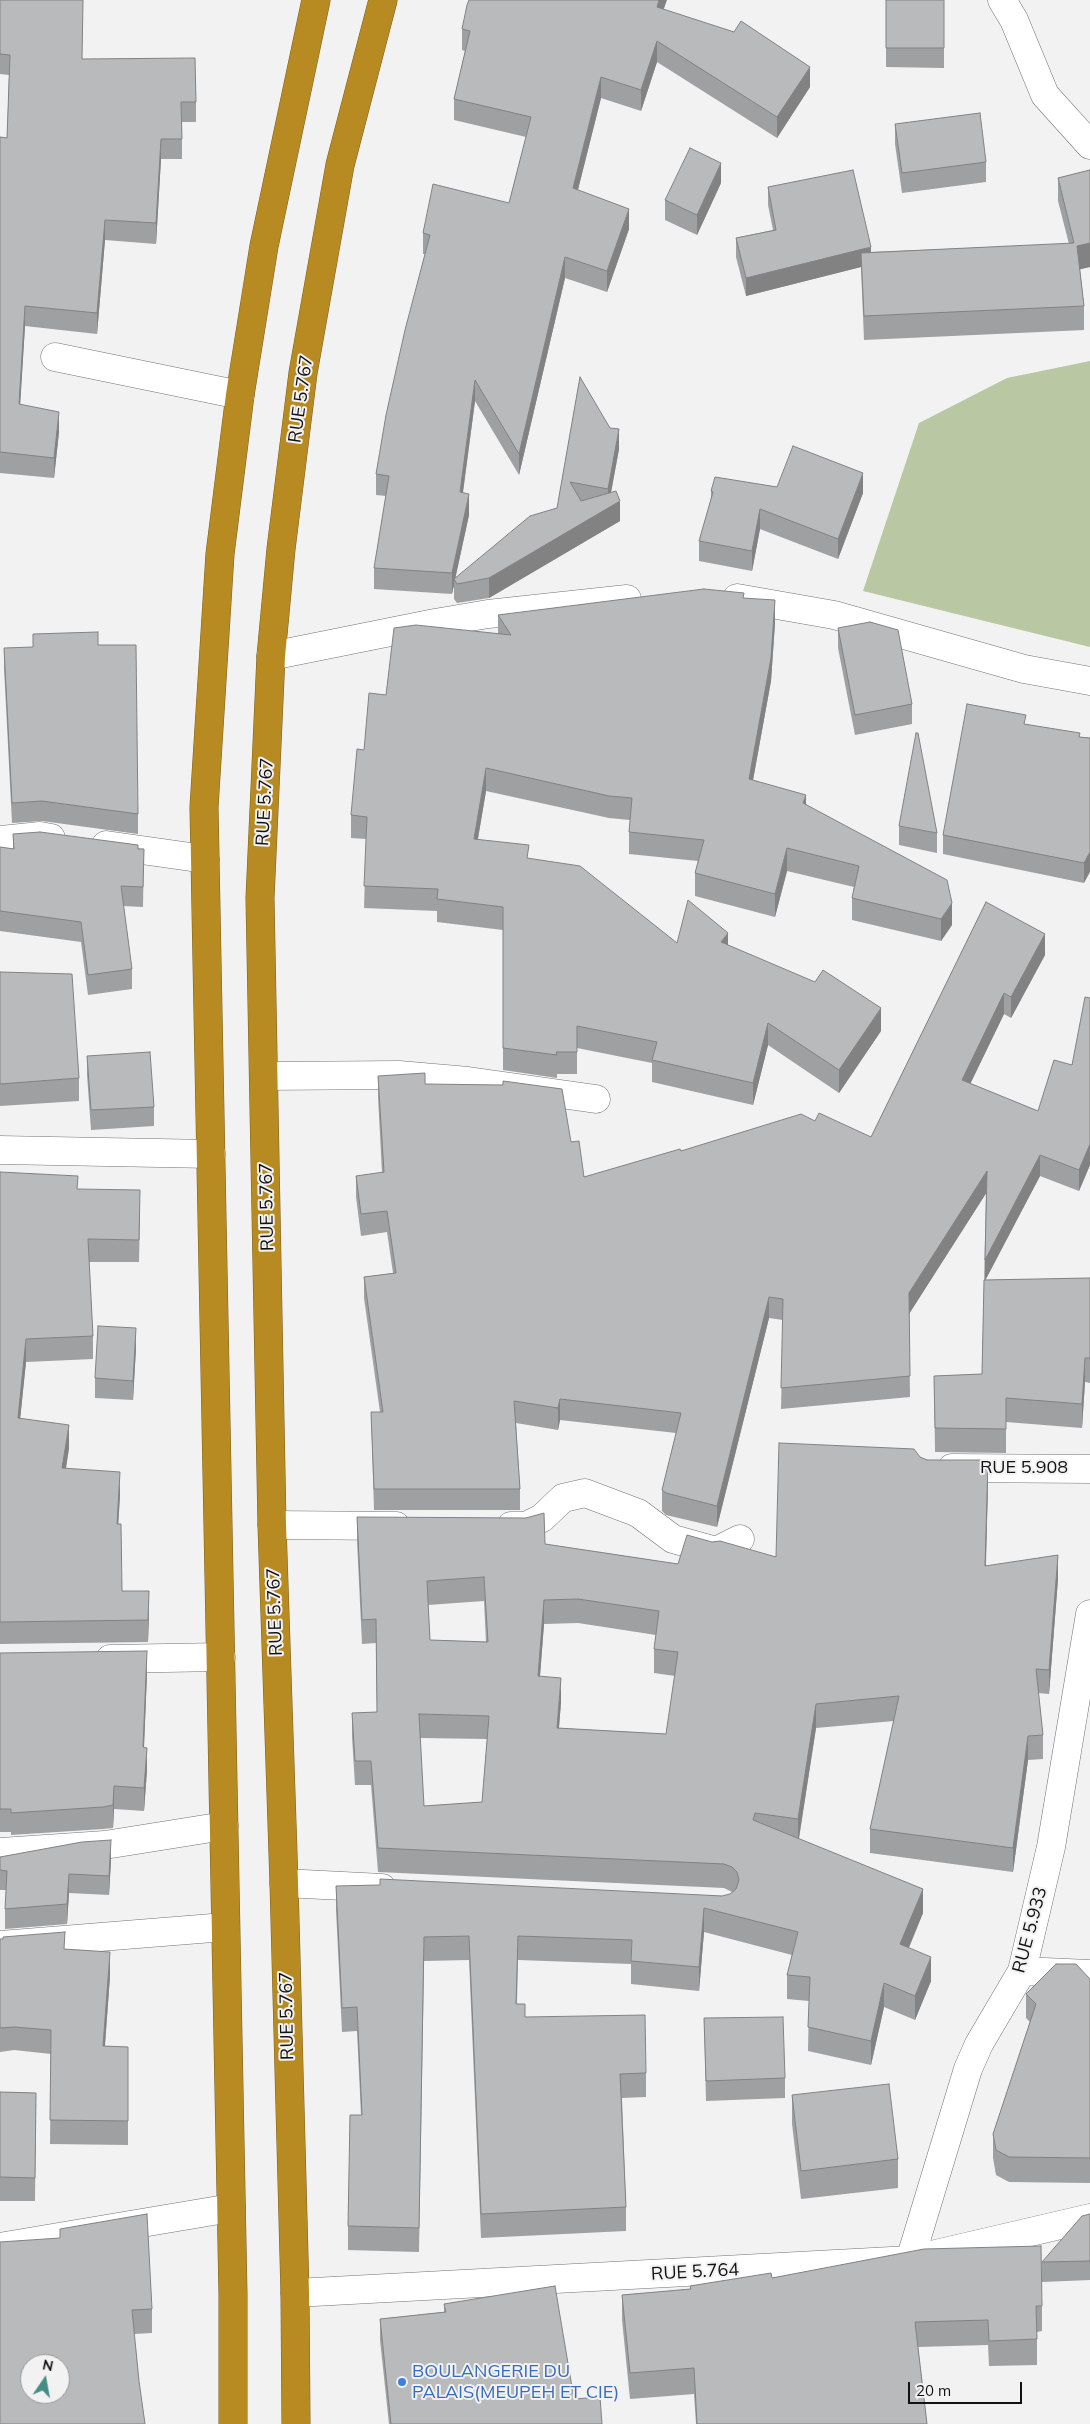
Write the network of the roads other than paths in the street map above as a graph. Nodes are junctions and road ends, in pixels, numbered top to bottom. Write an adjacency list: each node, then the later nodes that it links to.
1 (316, 0): 6 (highway)
2 (383, 0): 9 (highway, RUE 5.767)
3 (1002, 0): 4 (street)
4 (1090, 146)
5 (55, 358): 6 (street)
6 (240, 396): 12 (highway)
7 (708, 596): 10 (street)
8 (652, 597): 9 (street)
9 (271, 656): 13 (highway, RUE 5.767)
10 (1090, 681)
11 (0, 840): 12 (street)
12 (205, 859): 16 (highway)
13 (265, 1076): 14 (street); 19 (highway, RUE 5.767)
14 (596, 1099)
15 (0, 1150): 16 (street)
16 (211, 1154): 24 (highway)
17 (928, 1468): 18 (street, RUE 5.908)
18 (1090, 1469)
19 (272, 1525): 20 (street); 28 (highway, RUE 5.767)
20 (418, 1526)
21 (487, 1526): 22 (street)
22 (740, 1539)
23 (1090, 1614): 32 (street, RUE 5.933)
24 (221, 1658): 25 (street); 26 (highway)
25 (86, 1659)
26 (224, 1826): 27 (street); 30 (highway)
27 (0, 1852)
28 (284, 1883): 29 (street); 38 (highway, RUE 5.767)
29 (404, 1889)
30 (225, 1927): 31 (street); 34 (highway)
31 (0, 1945)
32 (1022, 1971): 33 (street); 37 (street, RUE 5.933)
33 (1090, 1974)
34 (231, 2208): 36 (street); 39 (highway)
35 (1090, 2218): 37 (street, RUE 5.764)
36 (0, 2246)
37 (910, 2260): 38 (street, RUE 5.764)
38 (295, 2293): 40 (highway, RUE 5.767)
39 (233, 2424)
40 (296, 2424)

